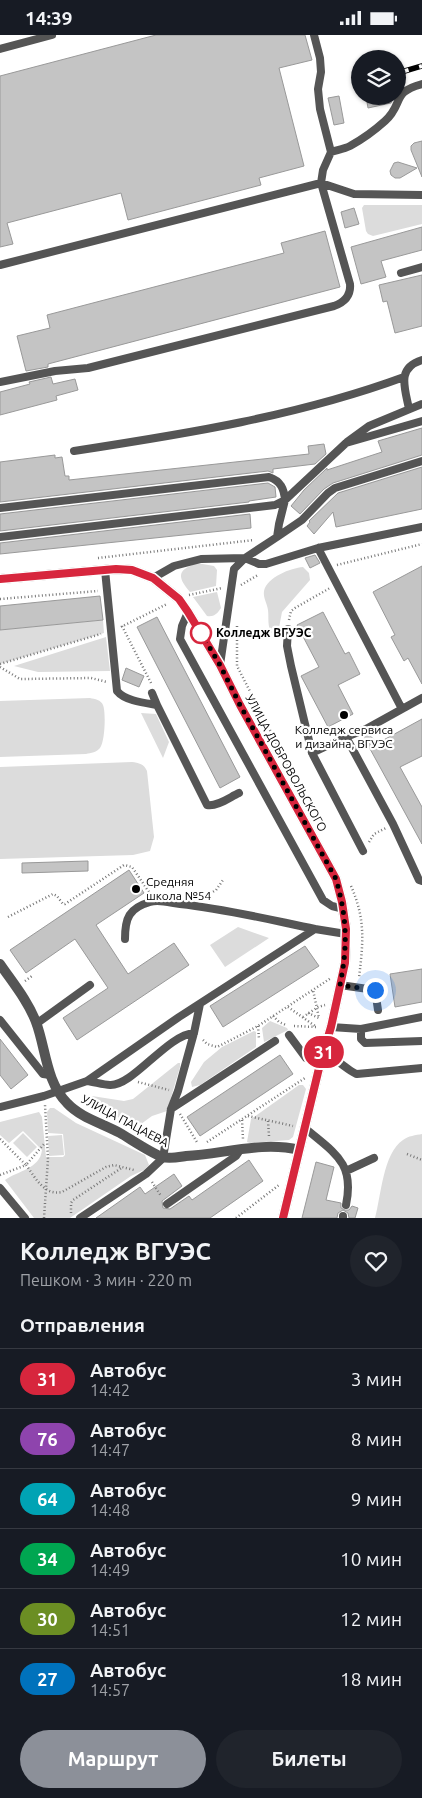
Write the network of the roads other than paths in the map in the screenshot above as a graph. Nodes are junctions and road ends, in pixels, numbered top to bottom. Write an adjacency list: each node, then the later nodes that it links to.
1 (52, 35): 3 (lane)
2 (314, 35): 5 (lane)
3 (0, 49)
4 (422, 84): 5 (lane)
5 (331, 152): 6 (lane)
6 (321, 183): 7 (lane); 8 (lane); 13 (lane)
7 (422, 195)
8 (0, 265)
9 (422, 267): 10 (lane)
10 (401, 273)
11 (422, 360): 12 (lane)
12 (404, 377): 15 (lane); 18 (lane)
13 (0, 382)
14 (422, 404): 15 (lane)
15 (409, 409): 17 (lane)
16 (422, 421): 17 (lane)
17 (346, 443): 20 (lane)
18 (74, 451)
19 (422, 461): 24 (lane)
20 (285, 500): 21 (lane); 23 (lane); 24 (lane)
21 (0, 508)
22 (422, 527): 25 (lane)
23 (0, 537)
24 (277, 537): 26 (lane)
25 (318, 548): 26 (lane); 36 (lane)
26 (245, 558): 28 (lane); 32 (lane)
27 (105, 570): 28 (main road, УЛИЦА ДОБРОВОЛЬСКОГО); 29 (main road, УЛИЦА ДОБРОВОЛЬСКОГО); 35 (lane)
28 (153, 578): 30 (main road, УЛИЦА ДОБРОВОЛЬСКОГО)
29 (0, 579)
30 (188, 612): 32 (main road, УЛИЦА ДОБРОВОЛЬСКОГО); 42 (lane)
31 (288, 629): 38 (lane)
32 (220, 665): 42 (main road, УЛИЦА ДОБРОВОЛЬСКОГО)
33 (152, 693): 35 (lane)
34 (422, 698): 36 (lane)
35 (157, 705): 39 (lane)
36 (402, 709): 37 (lane)
37 (346, 737): 38 (lane); 41 (lane)
38 (312, 753): 40 (lane)
39 (239, 793)
40 (363, 851)
41 (422, 881)
42 (344, 909): 44 (main road, УЛИЦА ДОБРОВОЛЬСКОГО)
43 (315, 929): 44 (lane); 45 (lane); 49 (lane)
44 (346, 934): 48 (main road, УЛИЦА ДОБРОВОЛЬСКОГО)
45 (126, 939)
46 (0, 964): 53 (street, УЛИЦА ПАЦАЕВА)
47 (90, 985): 53 (lane)
48 (340, 985): 50 (lane); 54 (main road, УЛИЦА ДОБРОВОЛЬСКОГО)
49 (200, 1004): 56 (lane); 64 (lane)
50 (378, 1010)
51 (422, 1017): 55 (lane)
52 (0, 1020): 63 (lane)
53 (36, 1024): 63 (street, УЛИЦА ПАЦАЕВА)
54 (331, 1027): 55 (lane); 60 (main road, УЛИЦА ДОБРОВОЛЬСКОГО)
55 (361, 1029): 59 (lane)
56 (194, 1033): 64 (lane); 67 (lane)
57 (289, 1035): 61 (lane)
58 (275, 1041): 67 (lane)
59 (422, 1041)
60 (324, 1051): 61 (main road, УЛИЦА ДОБРОВОЛЬСКОГО); 62 (lane)
61 (320, 1064): 68 (main road, УЛИЦА ДОБРОВОЛЬСКОГО)
62 (422, 1068)
63 (50, 1075): 65 (street, УЛИЦА ПАЦАЕВА)
64 (87, 1081): 65 (lane)
65 (58, 1091): 66 (lane); 71 (street, УЛИЦА ПАЦАЕВА)
66 (0, 1107)
67 (173, 1108): 71 (lane)
68 (299, 1127): 70 (main road, УЛИЦА ДОБРОВОЛЬСКОГО); 73 (lane)
69 (240, 1150): 70 (street, УЛИЦА ПАЦАЕВА); 71 (street, УЛИЦА ПАЦАЕВА); 75 (lane)
70 (299, 1150): 79 (main road, УЛИЦА ДОБРОВОЛЬСКОГО)
71 (163, 1157): 78 (lane)
72 (374, 1158): 73 (lane)
73 (346, 1171): 76 (lane)
74 (0, 1188): 77 (lane)
75 (167, 1204)
76 (346, 1205)
77 (25, 1218)
78 (80, 1218)
79 (283, 1218)

